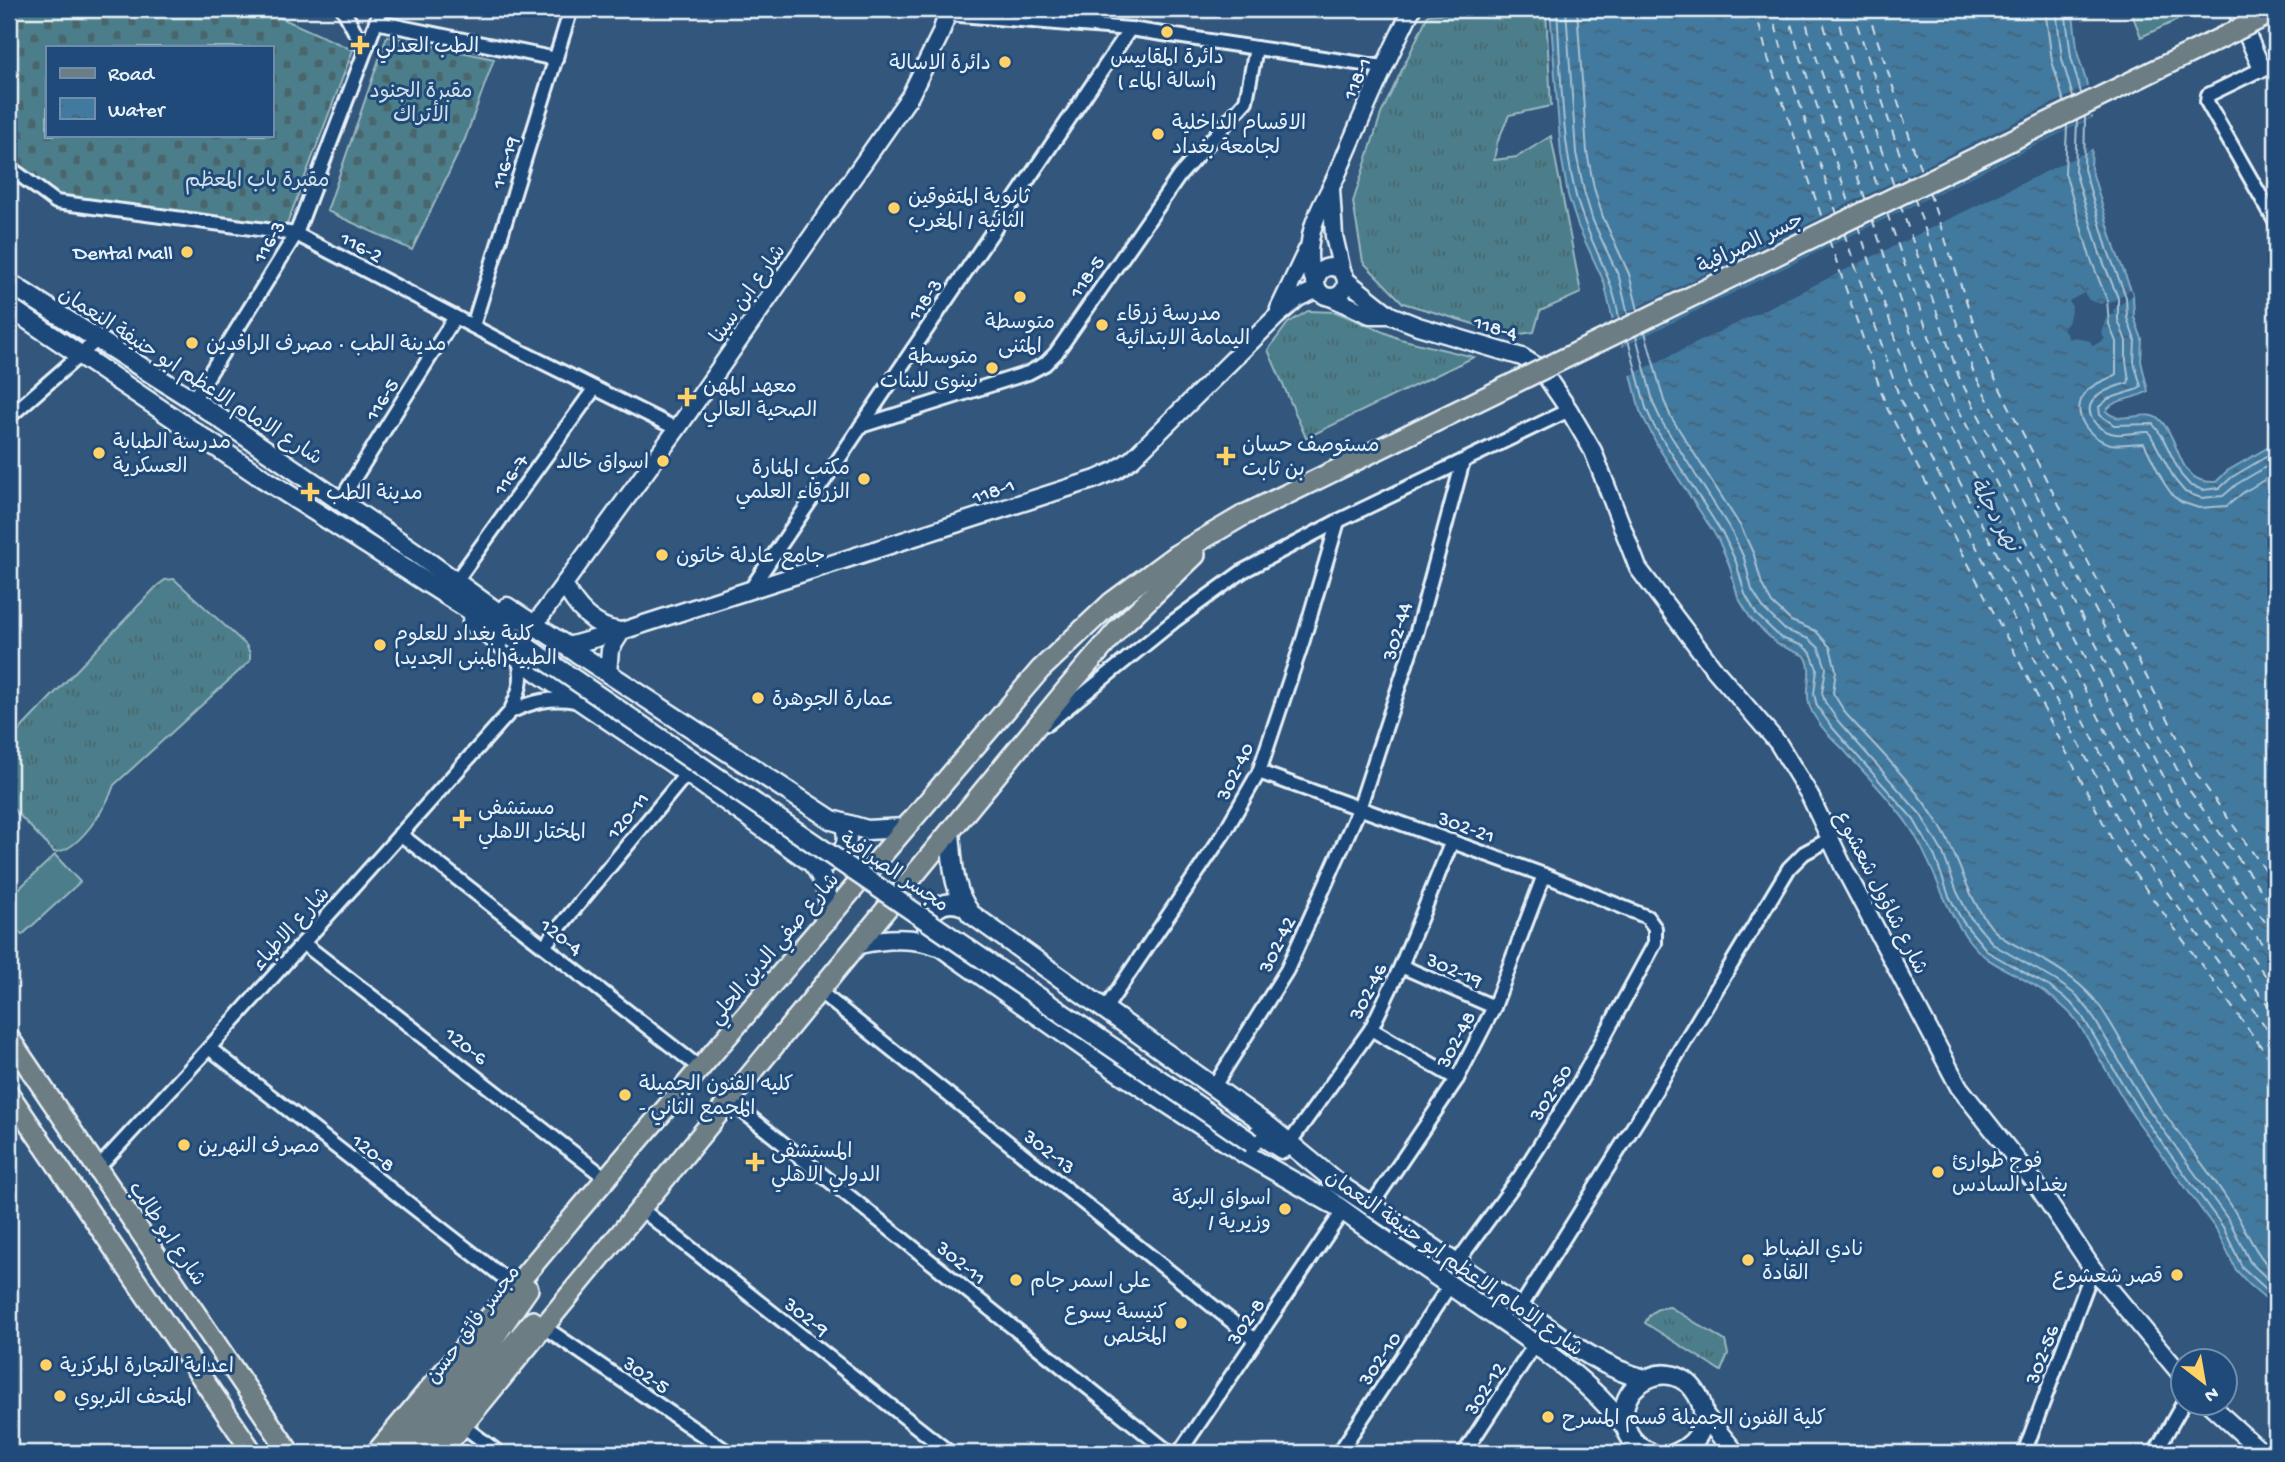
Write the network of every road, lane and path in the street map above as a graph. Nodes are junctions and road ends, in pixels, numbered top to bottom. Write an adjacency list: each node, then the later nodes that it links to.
1 (343, 9): 10 (street)
2 (571, 9): 11 (street, 116-19)
3 (1412, 9): 13 (street, 118-1)
4 (2236, 9): 12 (street)
5 (948, 11): 8 (street); 34 (street, شارع ابن سينا)
6 (2276, 11): 37 (main road, جسر الصرافية, bridge)
7 (379, 15): 10 (street, 116-3); 11 (street)
8 (1130, 29): 9 (street); 33 (street, 118-3)
9 (1256, 48): 13 (street); 33 (street, 118-5)
10 (365, 51): 17 (street, 116-3)
11 (556, 59): 26 (street, 116-19)
12 (2269, 66): 16 (street)
13 (1383, 67): 15 (street, 118-1)
14 (9, 167): 17 (street, 116-2)
15 (1331, 189): 18 (street, 118-1); 19 (street)
16 (2276, 223)
17 (296, 234): 24 (street, 116-2); 30 (street, 116-3)
18 (1310, 245): 21 (street, 118-1); 25 (street)
19 (1344, 275): 21 (street); 21 (street); 23 (street, 118-4)
20 (9, 283): 27 (main road, شارع الامام الاعظم ابو حنيفة النعمان)
21 (1322, 290): 23 (street, 118-4); 25 (street, 118-1)
22 (9, 307): 28 (main road, شارع الامام الاعظم ابو حنيفة النعمان)
23 (1390, 315): 31 (street, 118-4)
24 (455, 317): 26 (street, 116-2); 36 (street, 116-5)
25 (1276, 317): 41 (street, 118-1)
26 (473, 326): 29 (street, 116-2)
27 (97, 341): 28 (street); 30 (main road, شارع الامام الاعظم ابو حنيفة النعمان)
28 (80, 355): 32 (street); 39 (main road, شارع الامام الاعظم ابو حنيفة النعمان)
29 (594, 389): 34 (street, 116-2); 39 (street, 116-7)
30 (193, 400): 36 (main road, شارع الامام الاعظم ابو حنيفة النعمان)
31 (1570, 410): 35 (street); 57 (street, شارع شاؤول شعشوع)
32 (9, 417)
33 (861, 426): 41 (street, 118-3)
34 (677, 429): 40 (street, شارع ابن سينا)
35 (1463, 461): 38 (street); 52 (street, 302-44)
36 (340, 501): 39 (main road, شارع الامام الاعظم ابو حنيفة النعمان)
37 (1244, 515): 49 (main road); 54 (main road, شارع صفي الدين الحلي)
38 (1338, 521): 49 (street); 50 (street, 302-40)
39 (447, 582): 42 (main road, شارع الامام الاعظم ابو حنيفة النعمان); 45 (main road)
40 (564, 584): 42 (street, شارع ابن سينا); 43 (street)
41 (750, 590): 43 (street, 118-1)
42 (522, 630): 44 (main road); 82 (main road, مجسر الصرافية)
43 (622, 631): 44 (street, 118-1); 46 (street)
44 (568, 646): 46 (main road)
45 (518, 658): 47 (main road); 48 (street)
46 (608, 672): 53 (main road)
47 (583, 703): 48 (street); 51 (main road)
48 (510, 712): 56 (street, شارع الاطباء)
49 (1020, 746): 55 (main road)
50 (1259, 772): 52 (street, 302-21); 71 (street, 302-40)
51 (687, 773): 59 (main road); 67 (street, 120-11)
52 (1359, 809): 58 (street, 302-21); 77 (street, 302-42)
53 (844, 824): 54 (main road); 59 (main road)
54 (905, 828): 62 (main road, شارع صفي الدين الحلي)
55 (950, 832): 61 (main road); 66 (main road)
56 (400, 834): 64 (street, شارع الاطباء); 67 (street, 120-4)
57 (1830, 839): 92 (street, شارع شاؤول شعشوع); 95 (street)
58 (1452, 841): 60 (street, 302-21); 68 (street, 302-46)
59 (812, 863): 62 (main road)
60 (1544, 875): 63 (street, 302-21); 70 (street, 302-48)
61 (964, 906): 65 (main road); 71 (main road)
62 (828, 920): 75 (main road, شارع صفي الدين الحلي)
63 (1655, 928): 91 (street, 302-50)
64 (303, 943): 74 (street, شارع الاطباء); 85 (street, 120-6)
65 (932, 943): 66 (main road); 88 (main road)
66 (859, 944): 69 (main road)
67 (544, 946): 75 (street, 120-4)
68 (1401, 966): 70 (street, 302-19); 72 (street, 302-46)
69 (820, 992): 79 (main road); 97 (street, 302-13)
70 (1494, 1007): 76 (street, 302-48)
71 (1105, 1009): 77 (main road)
72 (1371, 1029): 76 (street); 83 (street, 302-46)
73 (9, 1038): 80 (main road, شارع ابو طالب)
74 (209, 1048): 84 (street, شارع الاطباء); 94 (street, 120-8)
75 (700, 1068): 85 (main road, شارع صفي الدين الحلي)
76 (1457, 1079): 87 (street, 302-48)
77 (1213, 1088): 83 (main road)
78 (9, 1094): 81 (main road)
79 (730, 1101): 89 (main road); 116 (street, 302-11)
80 (53, 1104): 81 (main road); 84 (main road, شارع ابو طالب)
81 (27, 1121): 104 (main road)
82 (1255, 1139): 86 (main road, شارع الامام الاعظم ابو حنيفة النعمان); 88 (main road, شارع الامام الاعظم ابو حنيفة النعمان)
83 (1290, 1142): 86 (main road)
84 (97, 1169): 110 (main road, شارع ابو طالب)
85 (607, 1179): 94 (main road, شارع صفي الدين الحلي)
86 (1341, 1186): 87 (main road, شارع الامام الاعظم ابو حنيفة النعمان)
87 (1371, 1206): 91 (main road, شارع الامام الاعظم ابو حنيفة النعمان)
88 (1337, 1207): 93 (main road, شارع الامام الاعظم ابو حنيفة النعمان); 97 (street, 302-8)
89 (641, 1209): 90 (main road); 115 (street, 302-9)
90 (610, 1246): 96 (main road); 111 (main road, مجسر فائق حسن)
91 (1455, 1265): 95 (main road, شارع الامام الاعظم ابو حنيفة النعمان)
92 (2093, 1269): 99 (street, شارع شاؤول شعشوع); 123 (street, 302-56)
93 (1450, 1285): 98 (main road, شارع الامام الاعظم ابو حنيفة النعمان); 118 (street, 302-10)
94 (522, 1288): 107 (main road, شارع صفي الدين الحلي)
95 (1520, 1308): 100 (main road, شارع الامام الاعظم ابو حنيفة النعمان)
96 (544, 1327): 106 (main road); 114 (street, 302-5)
97 (1255, 1340): 117 (street, 302-8)
98 (1535, 1344): 105 (main road, شارع الامام الاعظم ابو حنيفة النعمان); 119 (street, 302-12)
99 (2170, 1362)
100 (1645, 1379): 101 (main road, شارع الامام الاعظم ابو حنيفة النعمان); 105 (main road)
101 (1704, 1415): 121 (main road); 122 (main road)
102 (2175, 1416): 124 (street)
103 (2222, 1416): 125 (street)
104 (229, 1419): 108 (main road); 109 (main road)
105 (1624, 1425): 120 (main road, شارع الامام الاعظم ابو حنيفة النعمان)
106 (463, 1426): 112 (main road); 113 (street)
107 (383, 1450)
108 (240, 1453)
109 (253, 1453)
110 (290, 1453)
111 (419, 1453)
112 (440, 1453)
113 (499, 1453)
114 (729, 1453)
115 (950, 1453)
116 (1170, 1453)
117 (1179, 1453)
118 (1339, 1453)
119 (1464, 1453)
120 (1651, 1453)
121 (1676, 1453)
122 (1735, 1453)
123 (2024, 1453)
124 (2155, 1453)
125 (2263, 1453)

